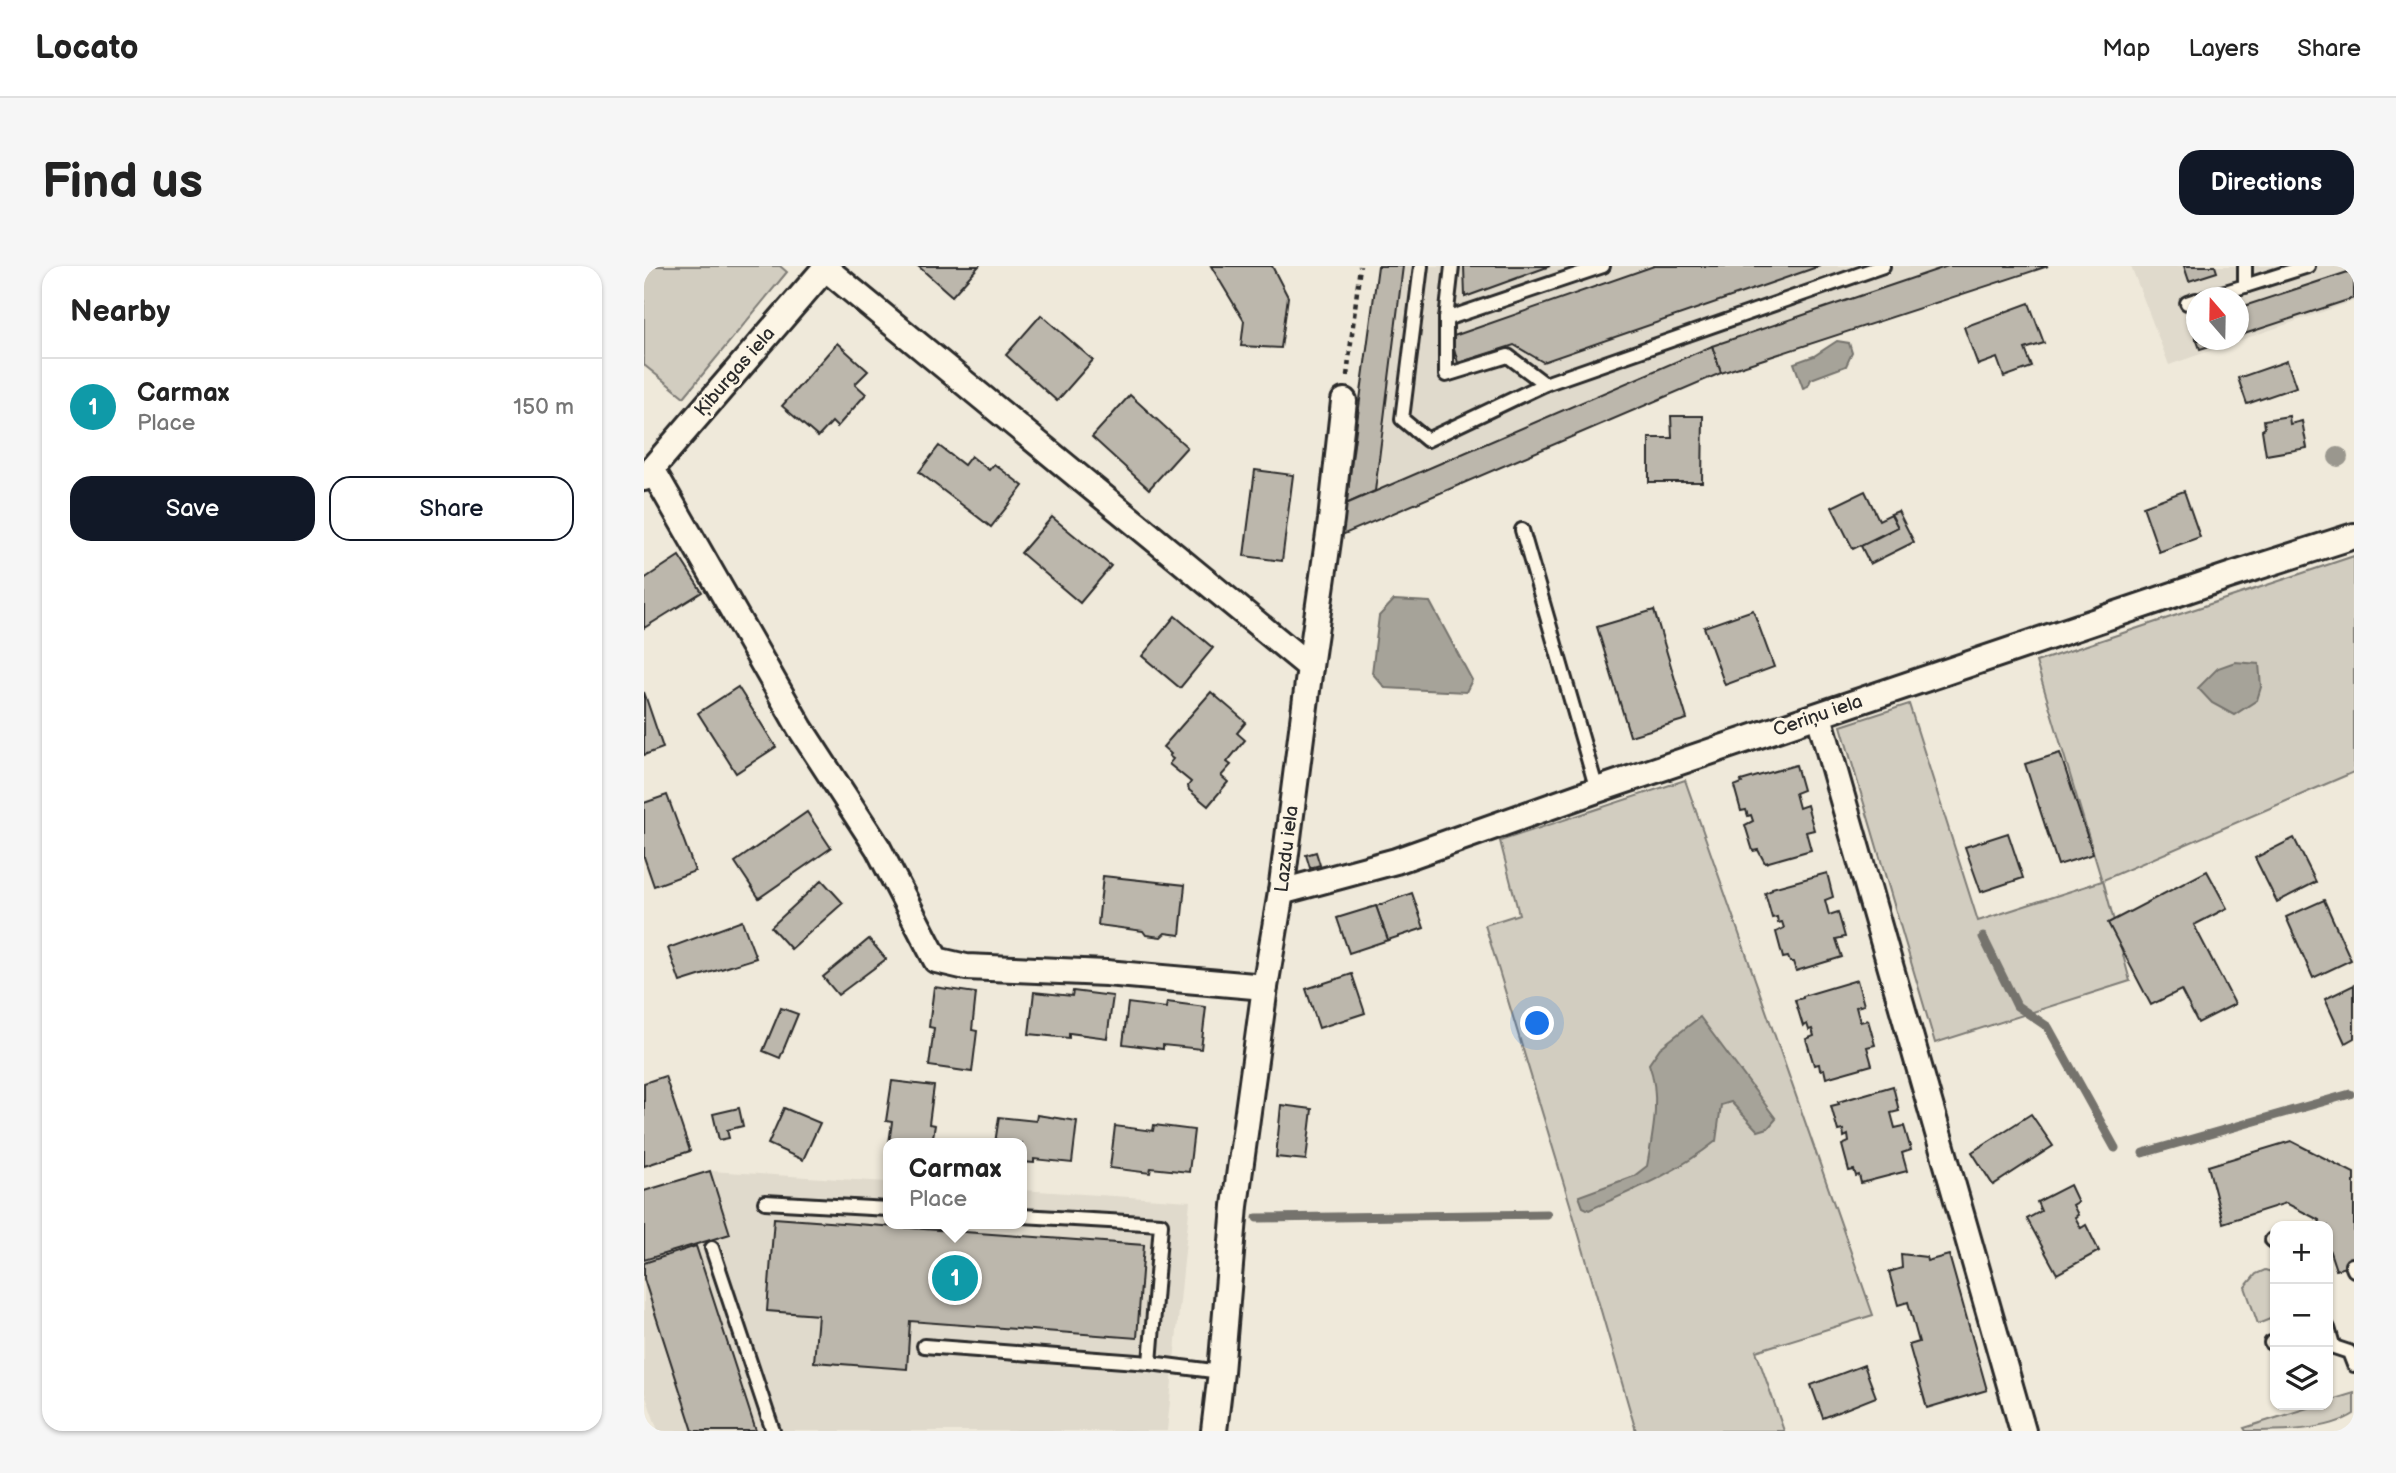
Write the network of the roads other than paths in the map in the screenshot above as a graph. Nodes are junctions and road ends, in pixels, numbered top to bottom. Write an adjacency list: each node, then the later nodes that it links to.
1 (1421, 266): 11 (lane)
2 (1452, 266): 10 (lane)
3 (1603, 266): 10 (lane)
4 (1883, 266): 11 (lane)
5 (2245, 266): 8 (lane)
6 (2308, 266): 8 (lane)
7 (826, 267): 13 (street, Ķiburgas iela); 16 (street)
8 (2245, 286): 9 (lane)
9 (2242, 287)
10 (1446, 319): 11 (lane)
11 (1545, 384)
12 (1344, 401): 16 (street, Lazdu iela)
13 (648, 474): 20 (street)
14 (1522, 530): 18 (lane)
15 (2354, 536): 17 (street, Ceriņu iela)
16 (1310, 667): 19 (street, Lazdu iela)
17 (1819, 716): 18 (street, Ceriņu iela); 33 (street)
18 (1597, 790): 19 (street, Ceriņu iela)
19 (1282, 892): 20 (street, Lazdu iela)
20 (1265, 987): 30 (street, Lazdu iela)
21 (765, 1202): 22 (lane)
22 (883, 1209)
23 (1027, 1216): 28 (lane)
24 (712, 1248): 31 (lane)
25 (924, 1346): 28 (lane)
26 (2333, 1346): 27 (lane)
27 (2352, 1350): 29 (lane)
28 (1150, 1363): 30 (lane)
29 (2354, 1365)
30 (1222, 1372): 32 (street, Lazdu iela)
31 (773, 1431)
32 (1214, 1431)
33 (2023, 1431)

